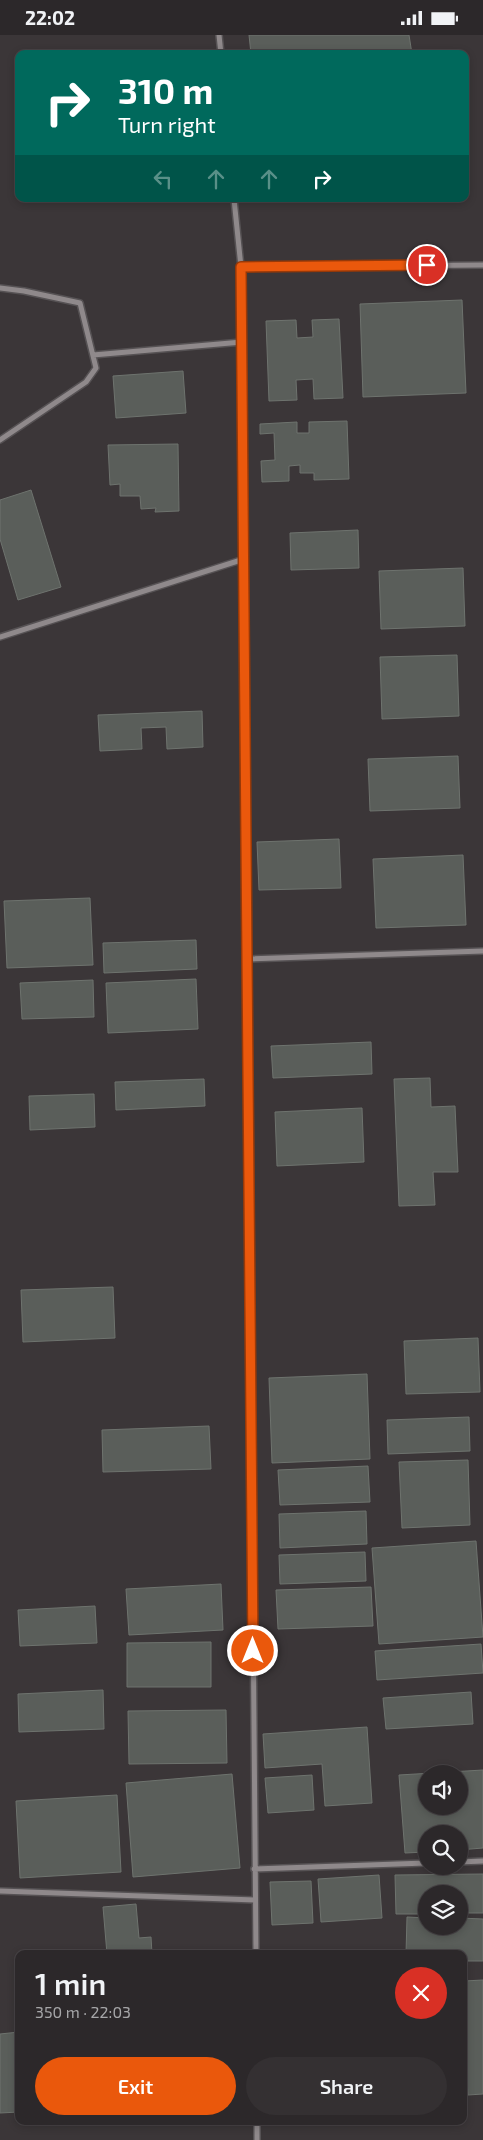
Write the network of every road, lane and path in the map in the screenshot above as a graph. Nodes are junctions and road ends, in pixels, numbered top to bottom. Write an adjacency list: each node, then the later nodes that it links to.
1 (219, 35): 2 (street)
2 (221, 50)
3 (234, 202): 5 (street)
4 (483, 265): 5 (street)
5 (241, 267): 7 (street)
6 (0, 288): 8 (street)
7 (242, 342): 8 (street); 10 (street)
8 (93, 355): 9 (street)
9 (0, 440)
10 (244, 559): 11 (street); 13 (street)
11 (0, 637)
12 (483, 951): 13 (street)
13 (247, 959): 17 (street)
14 (483, 1861): 15 (street)
15 (468, 1862)
16 (418, 1863): 17 (street)
17 (254, 1869): 19 (street)
18 (0, 1891): 19 (street)
19 (255, 1900): 20 (street)
20 (256, 1950)
21 (257, 2125): 22 (street)
22 (257, 2140)

